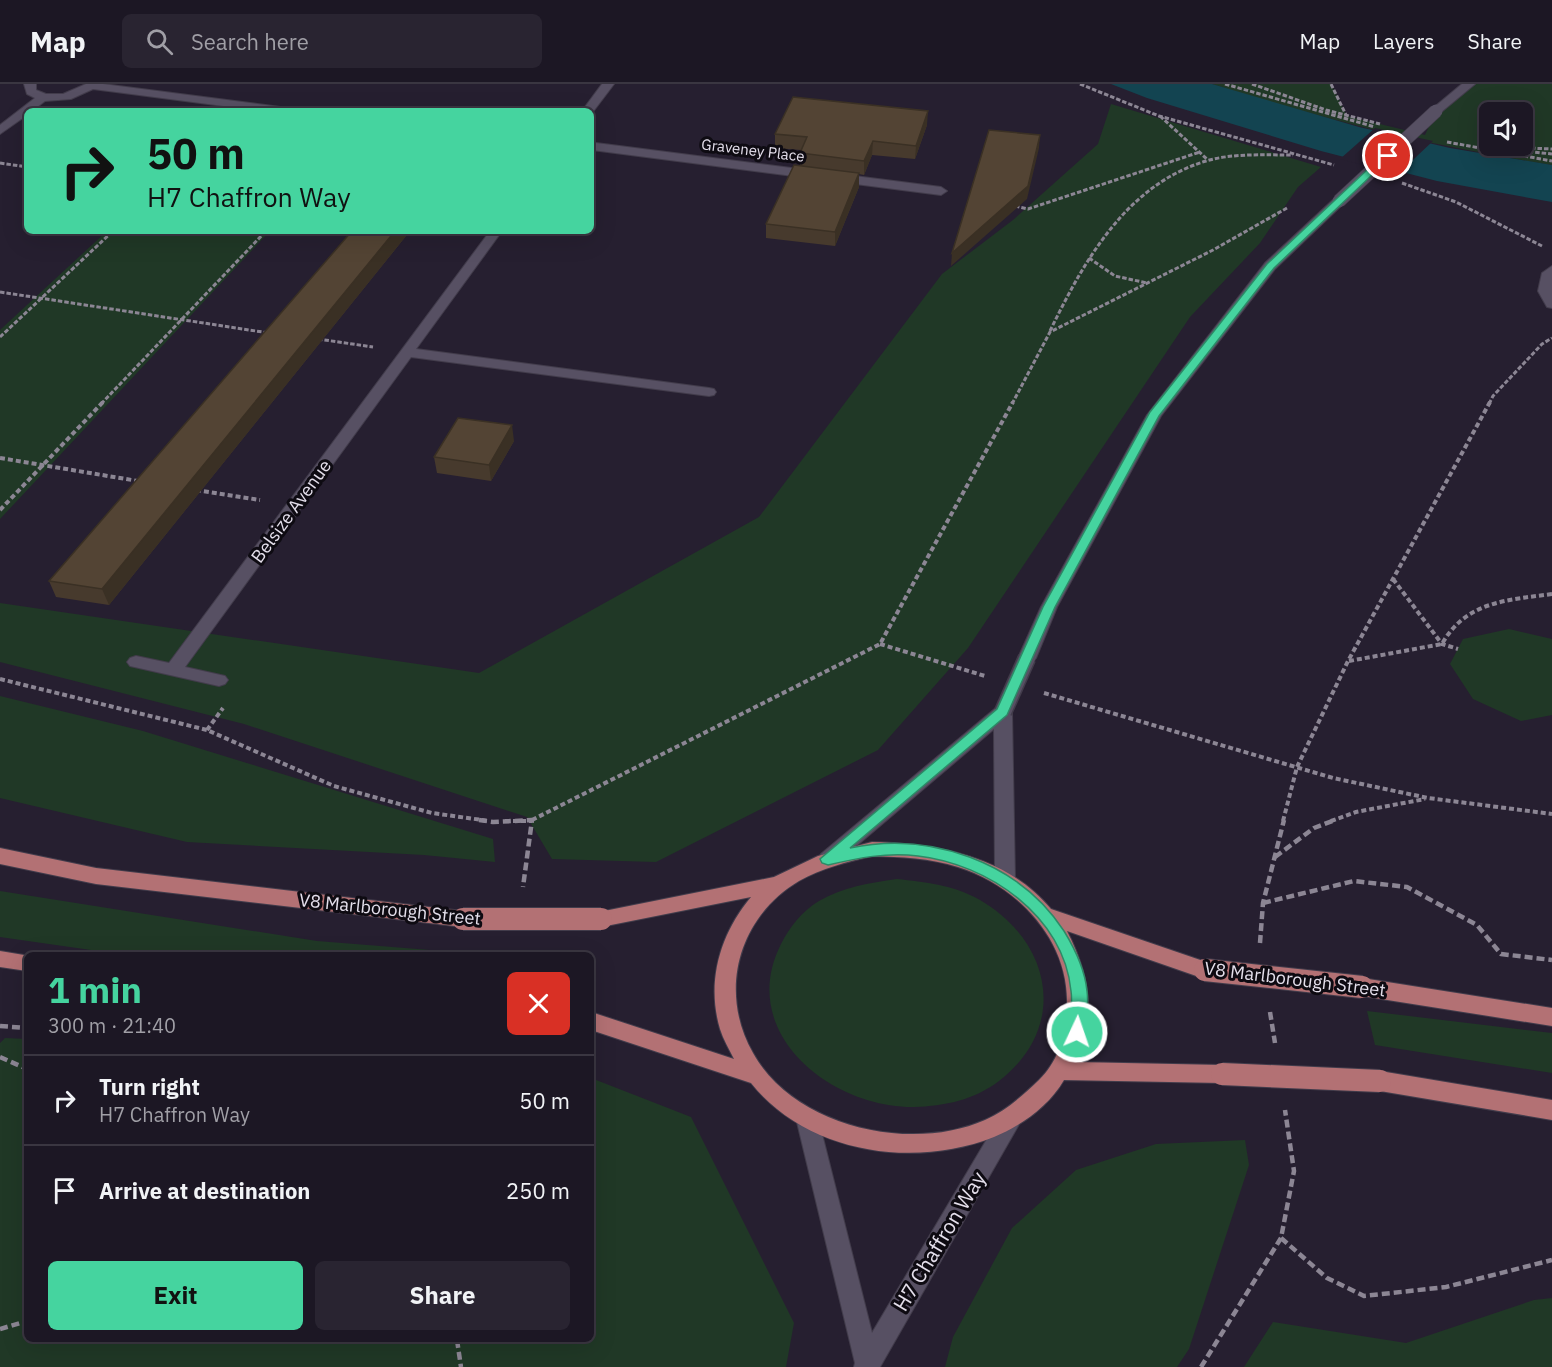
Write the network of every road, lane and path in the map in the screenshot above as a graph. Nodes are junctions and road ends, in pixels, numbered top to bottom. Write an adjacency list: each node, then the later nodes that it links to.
1 (30, 84): 9 (street)
2 (608, 84): 12 (street)
3 (1080, 84): 14 (path)
4 (1225, 84): 15 (path)
5 (1252, 84): 6 (path)
6 (1331, 84)
7 (1469, 84): 69 (street, bridge)
8 (93, 85): 9 (street); 11 (street)
9 (43, 97): 10 (street)
10 (29, 108)
11 (266, 108)
12 (590, 108)
13 (24, 112): 16 (street)
14 (1159, 116): 21 (path); 23 (path)
15 (1381, 129)
16 (0, 131)
17 (1437, 140): 18 (path)
18 (1459, 144): 20 (path); 22 (path); 25 (path)
19 (594, 149): 30 (street, Graveney Place)
20 (1552, 149)
21 (1200, 152): 24 (path); 32 (path)
22 (1552, 154)
23 (1299, 155): 24 (path); 28 (path)
24 (1208, 160): 37 (path)
25 (1552, 161)
26 (0, 163): 27 (path)
27 (24, 166)
28 (1344, 167)
29 (1400, 182): 36 (path)
30 (941, 190)
31 (1295, 203): 39 (path)
32 (1006, 204)
33 (110, 234): 41 (path)
34 (263, 234): 43 (path)
35 (494, 234): 49 (street, Belsize Avenue)
36 (1542, 246)
37 (1089, 258): 39 (path); 44 (path)
38 (1552, 270): 42 (street)
39 (1148, 283): 44 (path)
40 (0, 292): 41 (path)
41 (42, 298): 43 (path); 46 (path)
42 (1552, 304)
43 (183, 320): 45 (path); 52 (path)
44 (1050, 332): 59 (path)
45 (274, 333)
46 (0, 337)
47 (308, 338): 49 (path)
48 (1552, 338): 57 (path)
49 (408, 352): 50 (street); 55 (street, Belsize Avenue)
50 (709, 392)
51 (0, 458): 52 (path)
52 (41, 465): 53 (path); 56 (path)
53 (145, 482)
54 (191, 489): 55 (path)
55 (294, 506): 64 (street, Belsize Avenue)
56 (0, 510)
57 (1393, 579): 60 (path); 63 (path)
58 (1552, 594): 60 (path)
59 (880, 644): 65 (path); 73 (path)
60 (1442, 644): 61 (path); 63 (path)
61 (1458, 649)
62 (136, 662): 64 (street)
63 (1348, 662): 70 (path)
64 (173, 670): 67 (street)
65 (992, 678)
66 (0, 679): 73 (path)
67 (219, 680)
68 (1036, 691): 70 (path)
69 (1002, 712): 76 (street); 77 (street)
70 (1297, 767): 71 (path); 75 (path)
71 (1428, 798): 72 (path); 75 (path)
72 (1552, 814)
73 (532, 820): 79 (path)
74 (0, 856): 78 (main road, V8 Marlborough Street, bridge)
75 (1274, 857): 80 (path)
76 (828, 859): 77 (main road); 78 (main road)
77 (1005, 880): 81 (main road)
78 (780, 884): 95 (main road)
79 (522, 888)
80 (1263, 903): 82 (path); 84 (path)
81 (1045, 915): 87 (main road, V8 Marlborough Street, bridge); 94 (main road)
82 (1261, 949)
83 (0, 959): 85 (main road)
84 (1552, 960)
85 (24, 963)
86 (1270, 1007): 91 (path)
87 (1552, 1017)
88 (594, 1022): 95 (main road)
89 (0, 1026): 90 (path)
90 (24, 1028)
91 (1277, 1054)
92 (0, 1057): 93 (path)
93 (24, 1068)
94 (1061, 1071): 97 (main road, bridge); 99 (main road)
95 (755, 1075): 98 (main road)
96 (1284, 1101): 100 (path)
97 (1552, 1110)
98 (807, 1118): 99 (main road); 105 (street, H7 Chaffron Way)
99 (1011, 1119): 105 (street, H7 Chaffron Way)
100 (1281, 1238): 101 (path); 107 (path)
101 (1552, 1260)
102 (24, 1322): 103 (path)
103 (0, 1329)
104 (457, 1342): 106 (path)
105 (867, 1364)
106 (461, 1367)
107 (1201, 1367)

